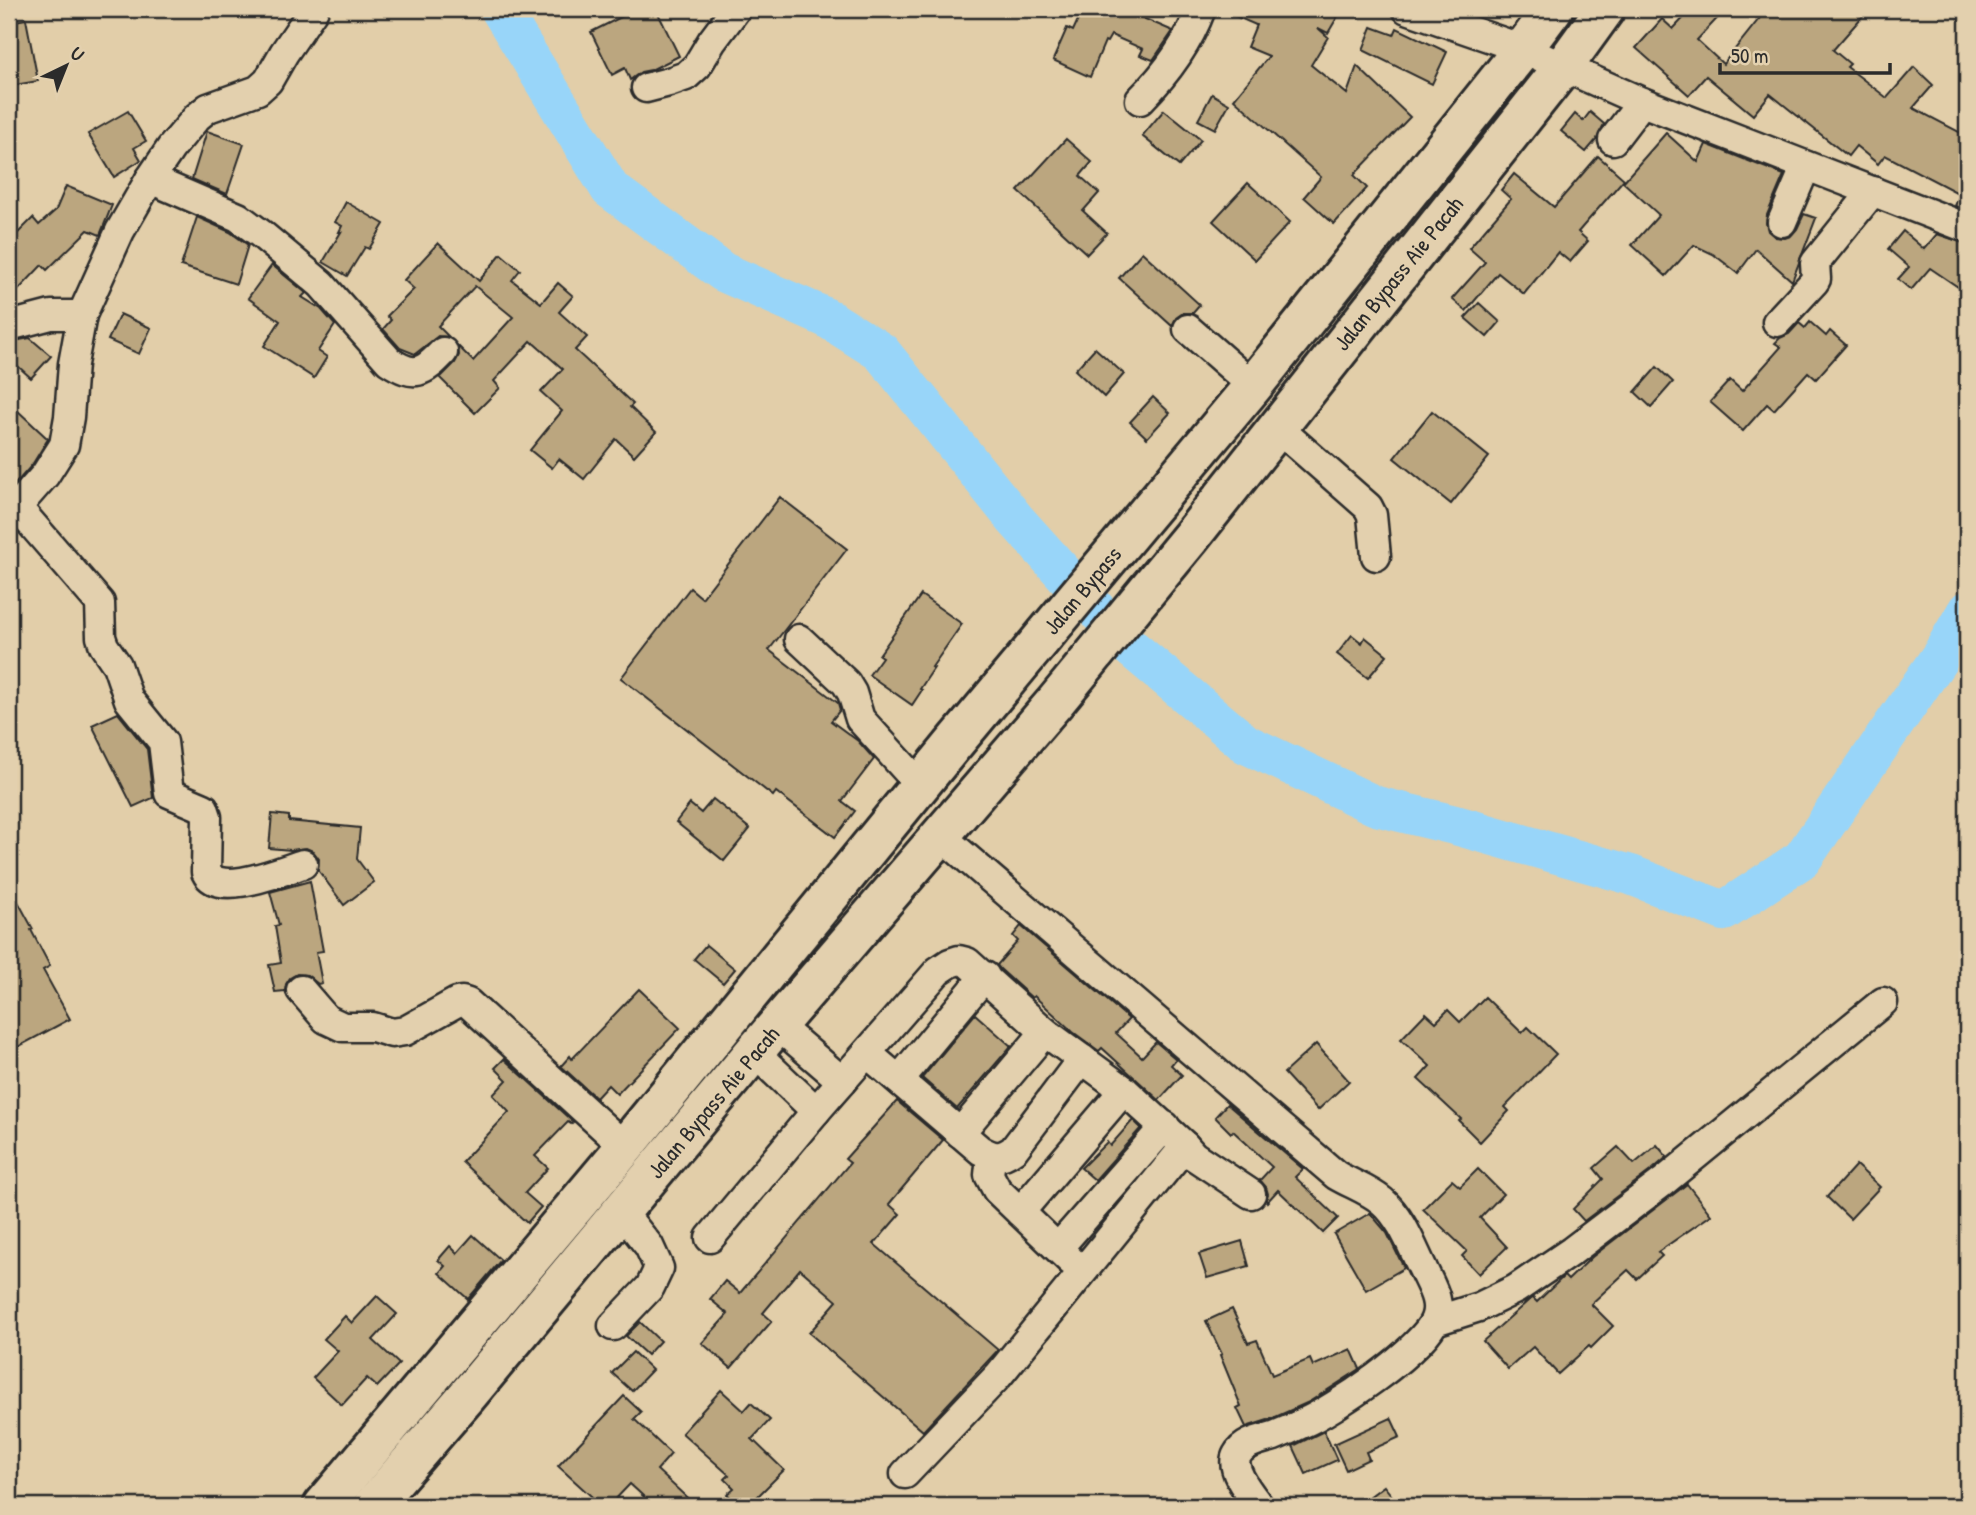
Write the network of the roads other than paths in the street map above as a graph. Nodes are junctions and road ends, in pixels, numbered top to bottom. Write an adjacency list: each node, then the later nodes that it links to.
1 (314, 9): 14 (street)
2 (736, 9): 9 (street)
3 (1201, 9): 10 (street)
4 (1407, 9): 7 (street)
5 (1553, 9): 7 (highway, Jalan Bypass Aie Pacah)
6 (1605, 9): 8 (highway, Jalan Bypass Aie Pacah)
7 (1523, 49): 8 (street); 23 (highway, Jalan Bypass Aie Pacah)
8 (1563, 67): 11 (street); 24 (highway, Jalan Bypass Aie Pacah)
9 (646, 88)
10 (1140, 100)
11 (1642, 102): 12 (street); 13 (street)
12 (1614, 140)
13 (1806, 166): 15 (street); 16 (street)
14 (150, 179): 18 (street); 22 (street)
15 (1873, 191): 17 (street); 19 (street)
16 (1782, 222)
17 (1967, 228)
18 (82, 315): 20 (street); 26 (street)
19 (1777, 322)
20 (9, 326)
21 (1188, 329): 23 (street)
22 (443, 352)
23 (1253, 386): 25 (highway, Jalan Bypass Aie Pacah)
24 (1277, 427): 27 (street); 30 (highway, Jalan Bypass Aie Pacah)
25 (1150, 508): 29 (highway, Jalan Bypass)
26 (13, 511): 31 (street)
27 (1376, 556)
28 (799, 639): 29 (street)
29 (920, 785): 46 (highway, Jalan Bypass)
30 (940, 835): 36 (highway, Jalan Bypass Aie Pacah); 54 (street)
31 (303, 864)
32 (985, 976): 35 (street); 37 (street); 39 (street)
33 (301, 990): 46 (street)
34 (1883, 1002): 54 (street)
35 (1045, 1032): 38 (street); 44 (street)
36 (765, 1039): 40 (street); 42 (street); 49 (highway, Jalan Bypass Aie Pacah)
37 (867, 1053): 39 (street); 40 (street)
38 (1082, 1059): 41 (street); 47 (street)
39 (899, 1080): 44 (street)
40 (842, 1081): 42 (street)
41 (1124, 1090): 43 (street); 50 (street)
42 (816, 1111): 51 (street)
43 (1165, 1126): 45 (street); 52 (street)
44 (960, 1133): 47 (street)
45 (1185, 1146): 48 (street); 53 (street)
46 (625, 1147): 57 (highway, Jalan Bypass)
47 (991, 1157): 50 (street)
48 (1251, 1194)
49 (621, 1211): 55 (street); 58 (highway, Jalan Bypass Aie Pacah)
50 (1020, 1212): 52 (street)
51 (710, 1238)
52 (1058, 1248): 53 (street)
53 (1083, 1271): 56 (street)
54 (1435, 1321): 59 (street)
55 (613, 1326)
56 (905, 1474)
57 (323, 1506)
58 (372, 1506)
59 (1259, 1506)

